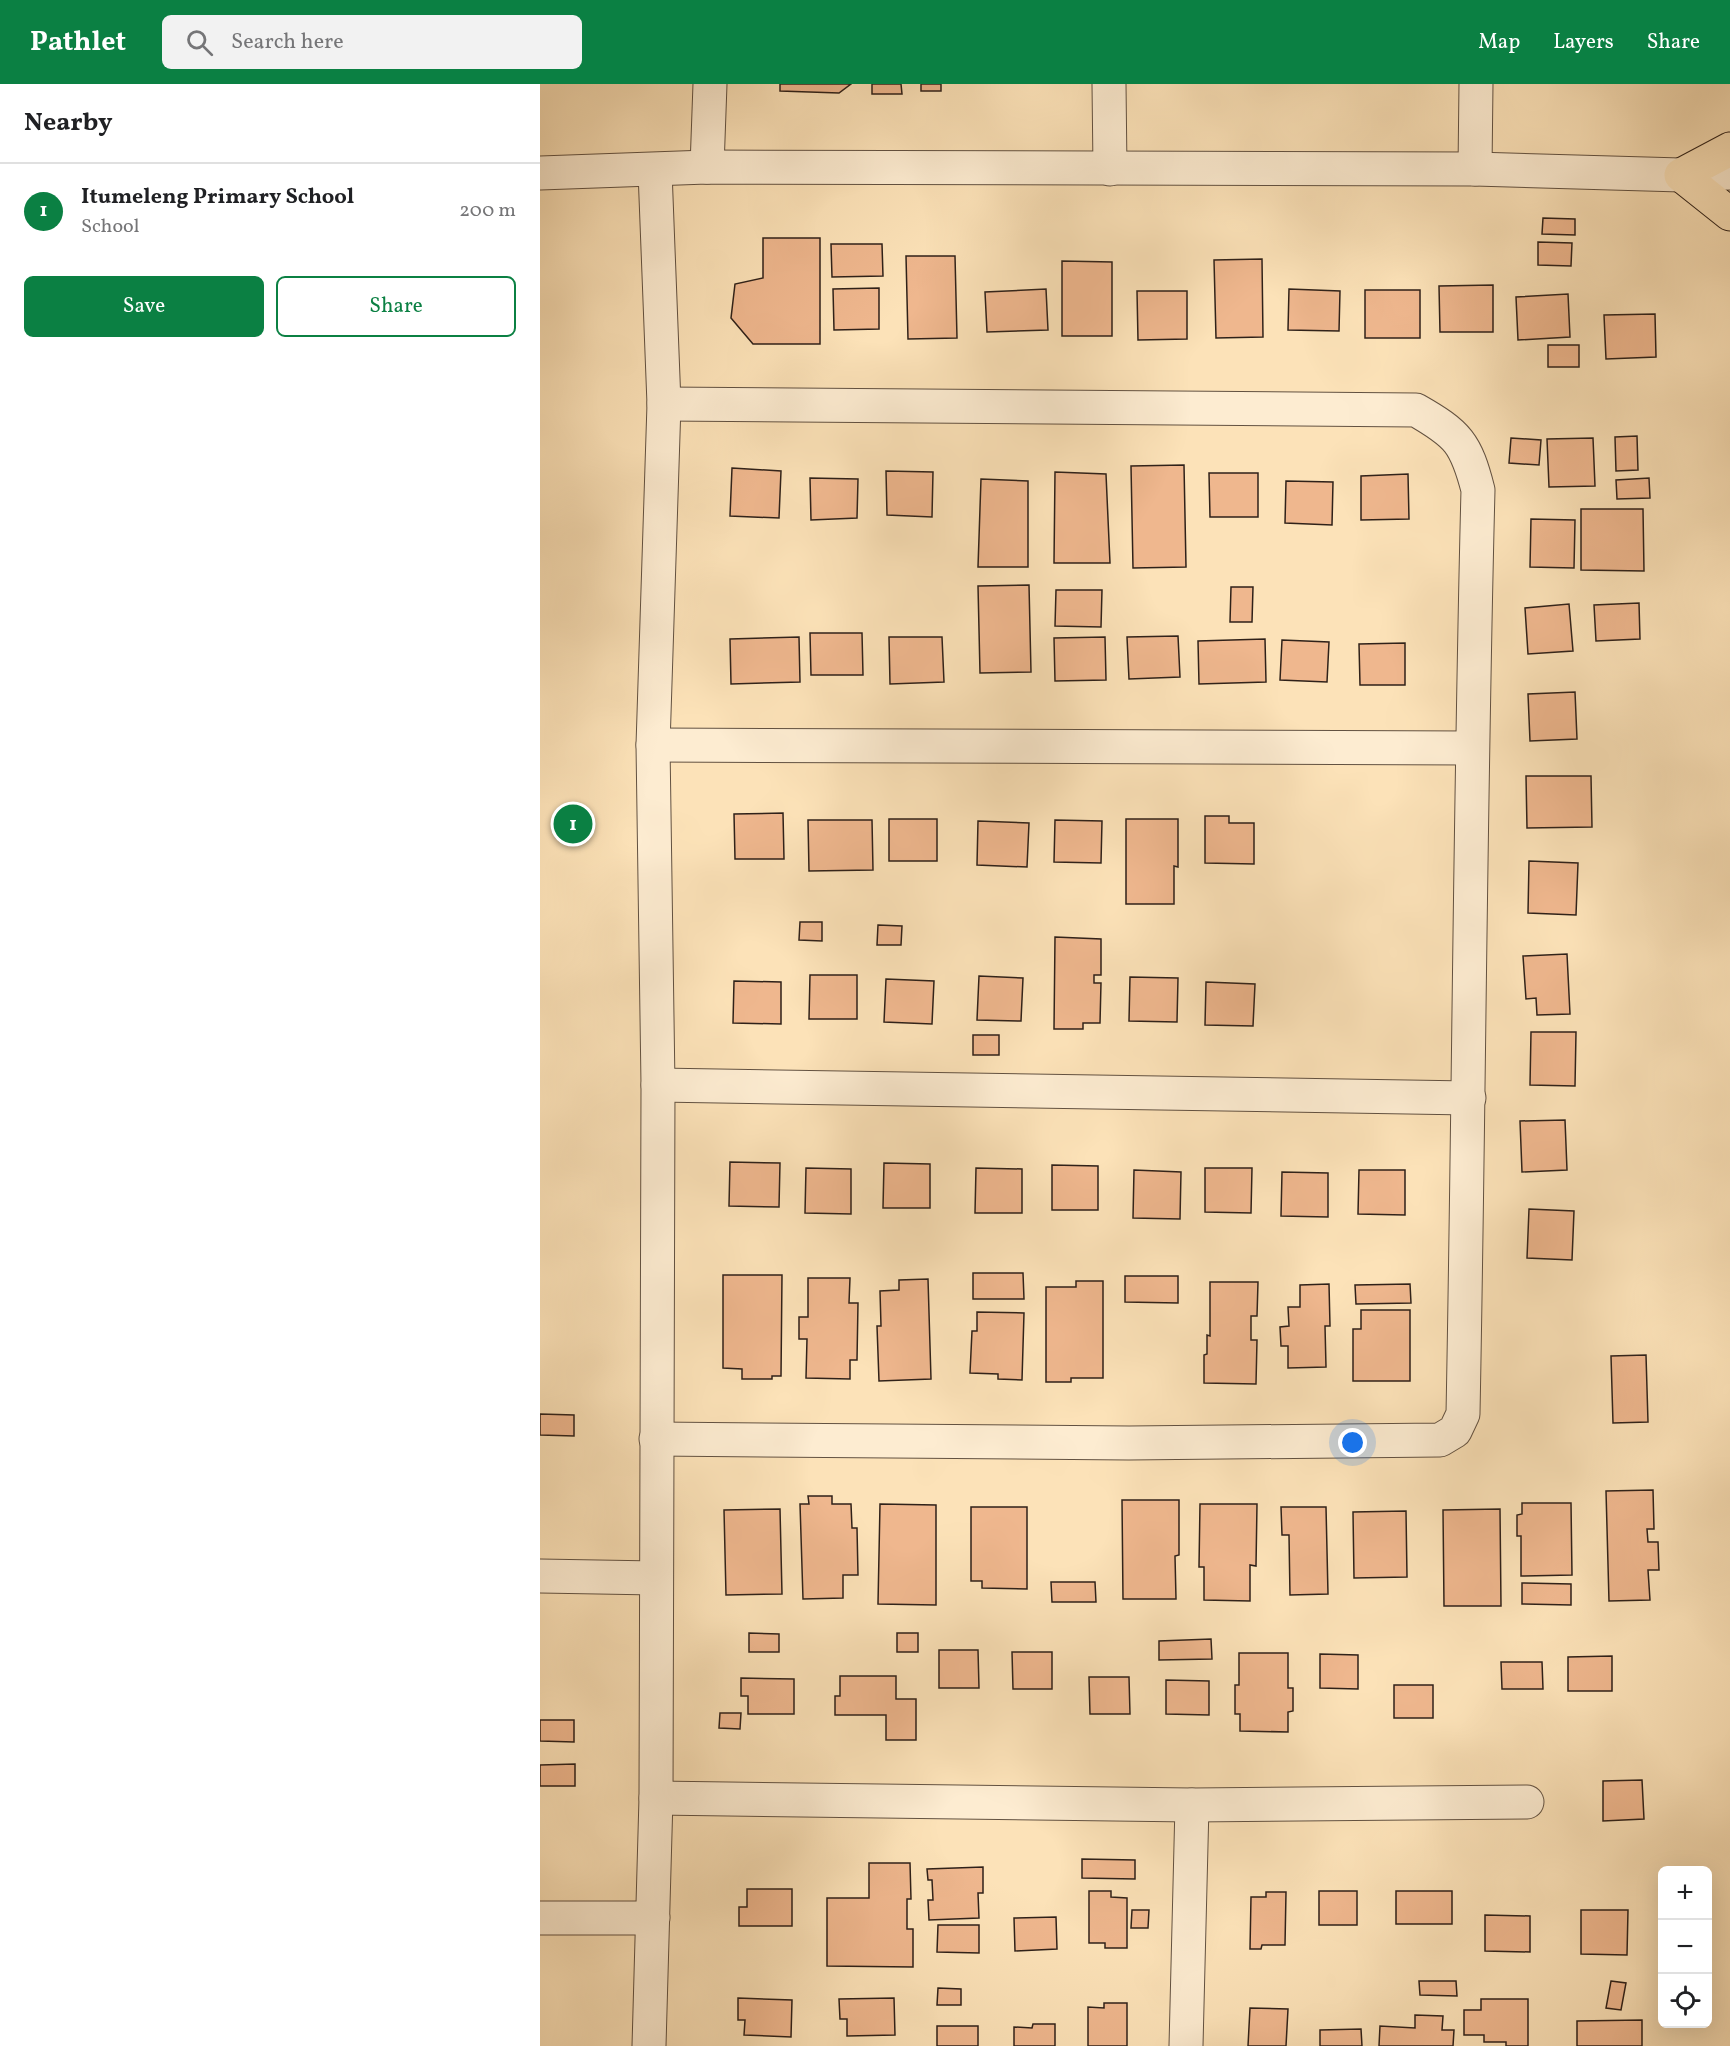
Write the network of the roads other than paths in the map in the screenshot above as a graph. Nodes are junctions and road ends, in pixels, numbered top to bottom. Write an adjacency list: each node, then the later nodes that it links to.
1 (711, 84): 5 (street)
2 (1109, 84): 6 (street)
3 (1476, 84): 7 (street)
4 (1730, 149): 11 (main road)
5 (707, 167): 6 (street); 8 (street)
6 (1110, 169): 7 (street)
7 (1475, 169): 11 (street)
8 (655, 171): 9 (street); 13 (street)
9 (540, 173)
10 (1730, 173): 11 (street)
11 (1681, 175): 12 (main road)
12 (1730, 214)
13 (664, 404): 14 (street); 15 (street)
14 (654, 745): 15 (street); 16 (street)
15 (1471, 748): 17 (street)
16 (658, 1085): 17 (street); 18 (street)
17 (1469, 1098): 18 (street)
18 (656, 1439): 20 (street)
19 (540, 1576): 20 (street)
20 (656, 1578): 21 (street)
21 (656, 1798): 23 (street); 25 (street)
22 (1527, 1802): 23 (street)
23 (1192, 1805): 27 (street)
24 (540, 1918): 25 (street)
25 (653, 1918): 26 (street)
26 (649, 2046)
27 (1186, 2046)

